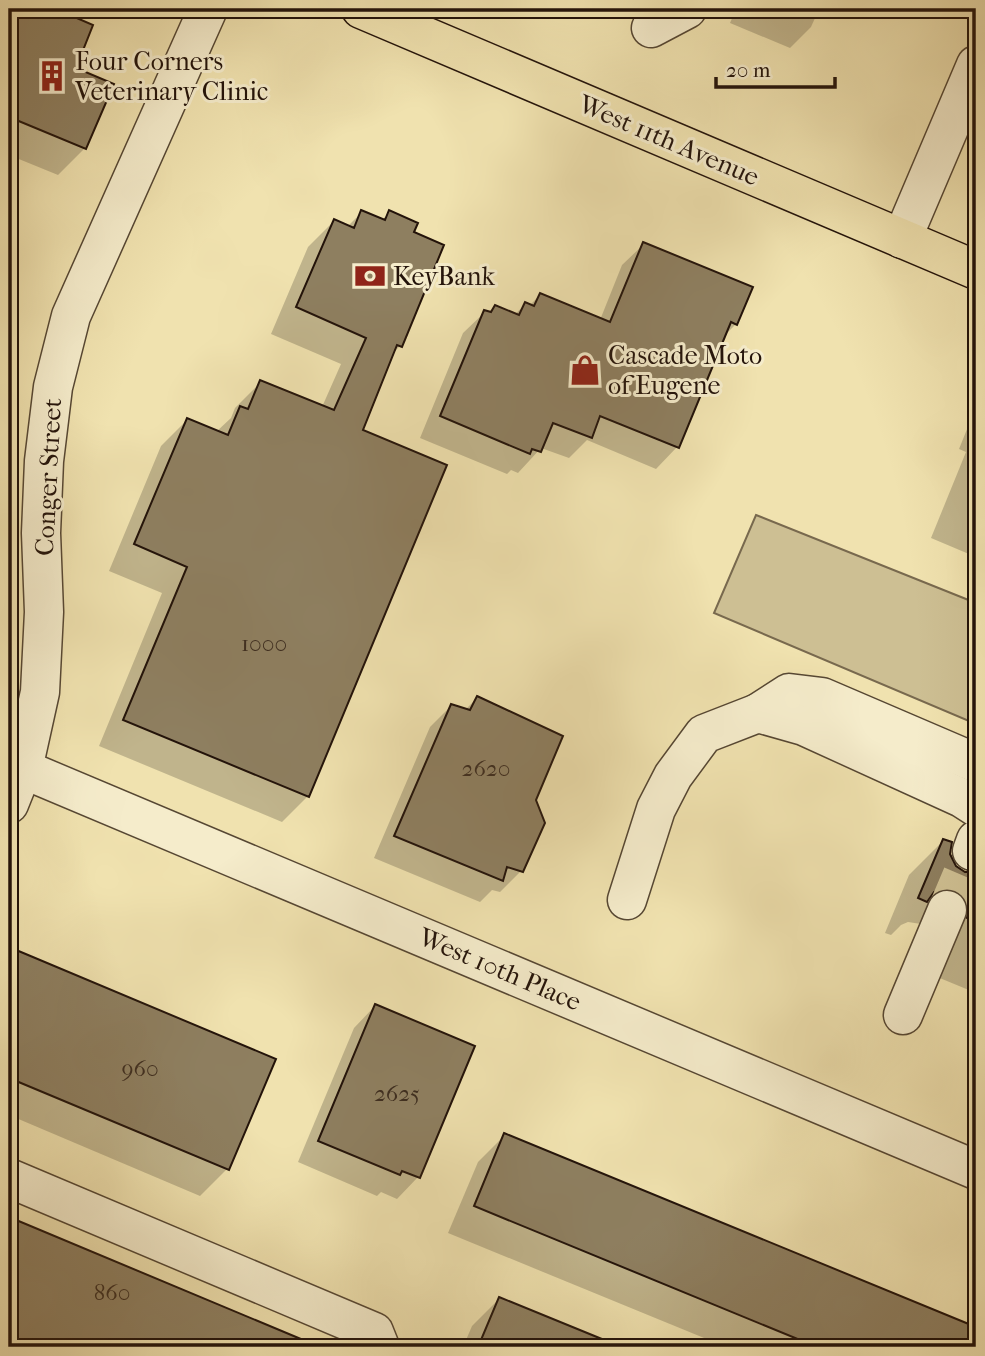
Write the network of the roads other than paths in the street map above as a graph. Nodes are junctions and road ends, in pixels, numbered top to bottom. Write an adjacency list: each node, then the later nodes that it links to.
1 (208, 9): 11 (street, Conger Street)
2 (361, 9): 7 (main road, West 11th Avenue)
3 (687, 9): 4 (street)
4 (651, 28)
5 (976, 65): 6 (street)
6 (968, 109): 7 (street)
7 (902, 239): 8 (main road, West 11th Avenue)
8 (976, 270)
9 (758, 713): 10 (street); 13 (street); 14 (street)
10 (976, 764)
11 (23, 769): 12 (street, Conger Street); 17 (street, West 10th Place)
12 (9, 804)
13 (976, 807)
14 (627, 900)
15 (947, 910): 16 (street)
16 (903, 1015)
17 (976, 1170)
18 (9, 1178): 19 (street)
19 (380, 1347)

